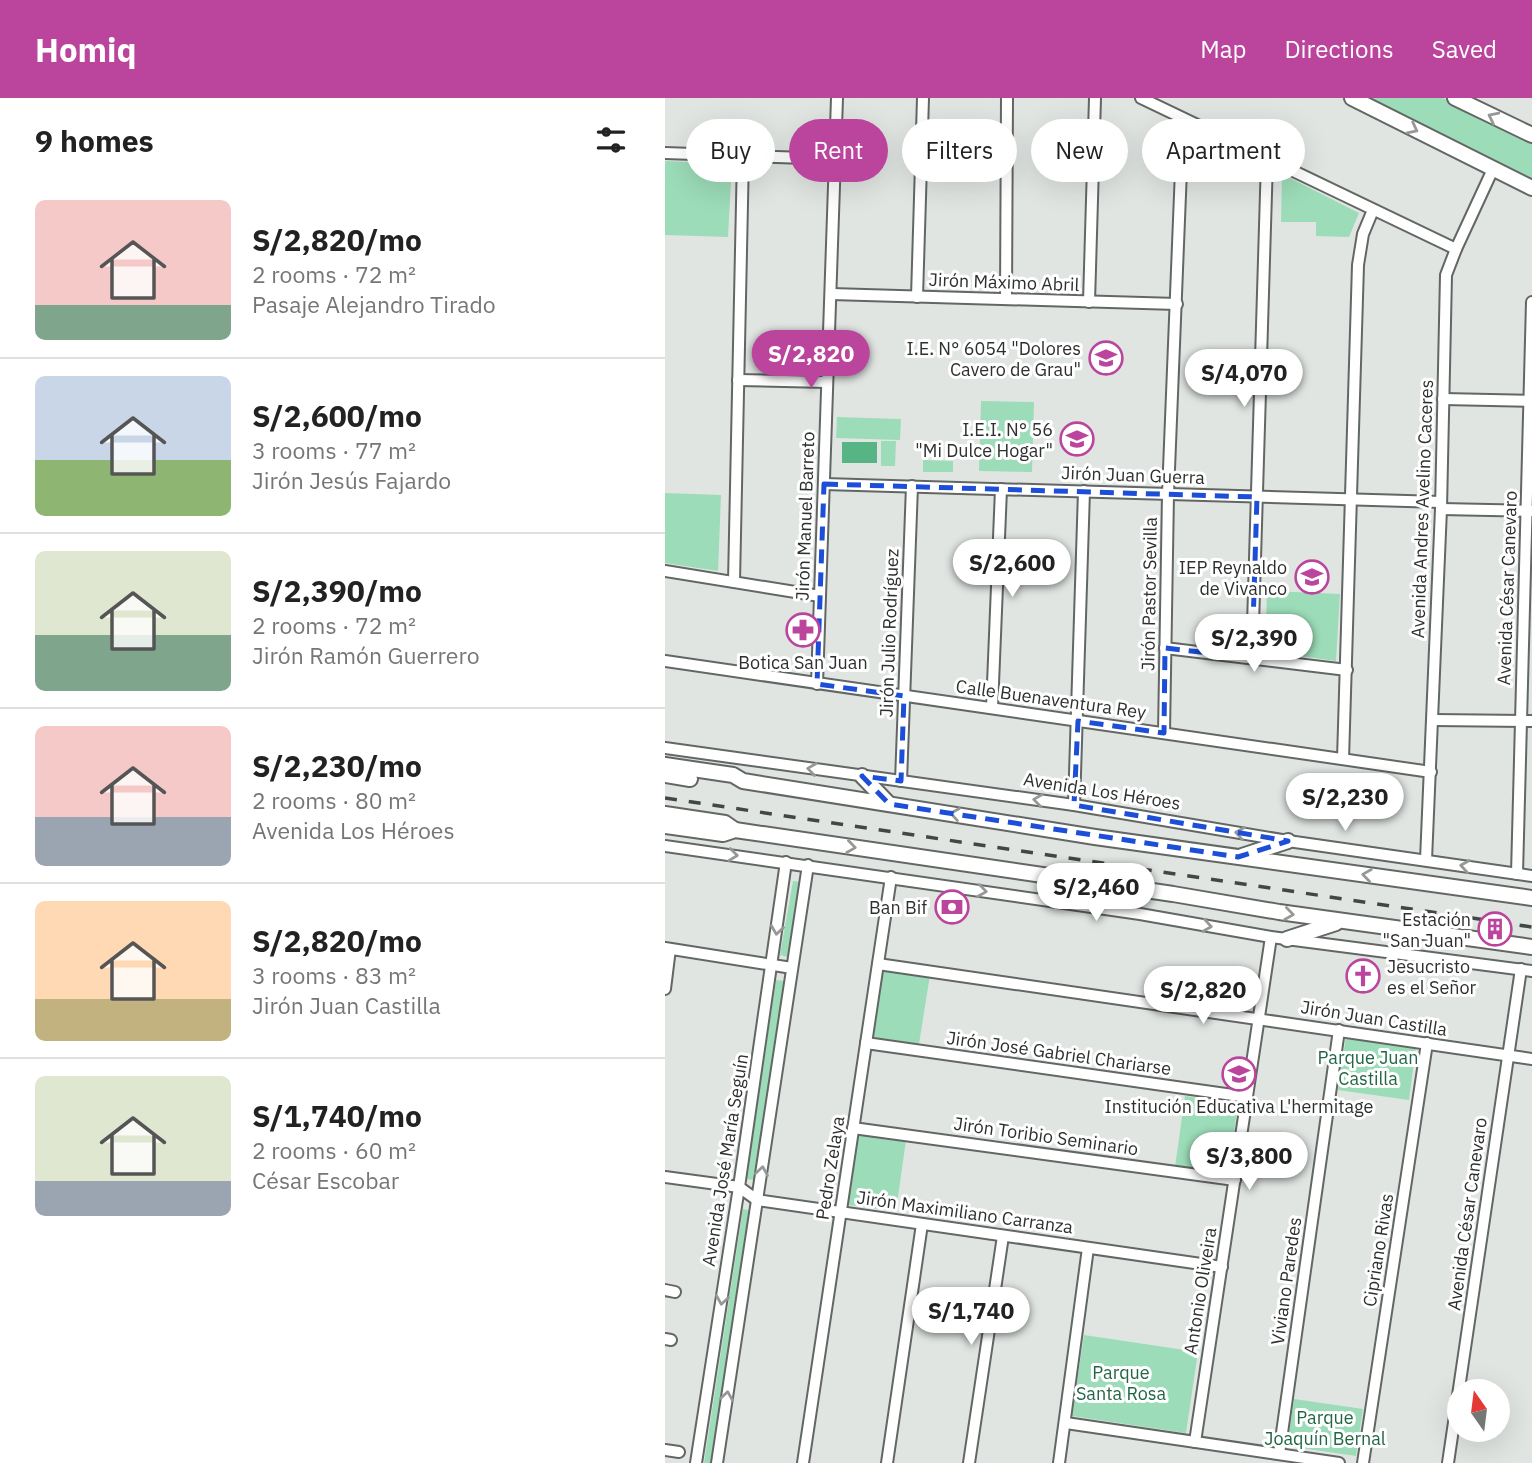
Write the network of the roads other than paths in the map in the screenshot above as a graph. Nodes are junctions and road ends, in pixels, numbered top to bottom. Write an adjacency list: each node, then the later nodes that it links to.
1 (837, 98): 8 (street, Jirón Manuel Barreto)
2 (923, 98): 23 (street)
3 (1007, 98): 24 (street)
4 (1095, 98): 25 (street)
5 (1141, 98): 9 (street)
6 (1352, 98): 13 (main road, one-way to 13)
7 (1455, 98): 10 (main road, one-way to 7)
8 (836, 119)
9 (1181, 119)
10 (1532, 135)
11 (665, 153): 12 (street)
12 (686, 154)
13 (1493, 169): 19 (main road); 21 (street, Avenida Andres Avelino Caceres)
14 (1305, 178): 20 (street)
15 (742, 182): 28 (street)
16 (833, 182): 22 (street, Jirón Manuel Barreto)
17 (1181, 182): 27 (street, Jirón Pastor Sevilla)
18 (1266, 182): 37 (street)
19 (1532, 188)
20 (1373, 210): 21 (street); 38 (street)
21 (1456, 248): 30 (street, Avenida Andres Avelino Caceres)
22 (831, 294): 23 (street, Jirón Máximo Abril); 29 (street, Jirón Manuel Barreto)
23 (917, 297): 24 (street, Jirón Máximo Abril)
24 (1006, 299): 25 (street, Jirón Máximo Abril)
25 (1089, 302): 27 (street, Jirón Máximo Abril)
26 (1532, 302): 31 (street, Avenida César Canevaro)
27 (1177, 304): 36 (street, Jirón Pastor Sevilla)
28 (738, 380): 29 (street); 42 (street)
29 (827, 382): 32 (street, Jirón Manuel Barreto)
30 (1443, 399): 31 (street); 39 (street, Avenida Andres Avelino Caceres)
31 (1531, 401): 40 (street, Avenida César Canevaro)
32 (824, 484): 33 (street, Jirón Juan Guerra); 43 (street, Jirón Manuel Barreto)
33 (912, 486): 34 (street, Jirón Juan Guerra); 49 (street, Jirón Julio Rodríguez)
34 (1001, 489): 35 (street, Jirón Juan Guerra); 50 (street)
35 (1084, 491): 36 (street, Jirón Juan Guerra); 53 (street)
36 (1168, 494): 37 (street, Jirón Juan Guerra); 44 (street, Jirón Pastor Sevilla)
37 (1257, 496): 38 (street, Jirón Juan Guerra); 45 (street)
38 (1352, 499): 39 (street, Jirón Juan Guerra); 47 (street)
39 (1441, 505): 40 (street, Jirón Juan Guerra); 51 (street, Avenida Andres Avelino Caceres)
40 (1529, 510): 52 (street, Avenida César Canevaro)
41 (665, 571): 42 (street)
42 (734, 582): 43 (street)
43 (820, 596): 48 (street, Jirón Manuel Barreto)
44 (1165, 648): 45 (street); 54 (street, Jirón Pastor Sevilla)
45 (1252, 658): 47 (street)
46 (665, 662): 48 (street, Calle Buenaventura Rey)
47 (1347, 670): 56 (street)
48 (817, 684): 49 (street, Calle Buenaventura Rey)
49 (904, 696): 50 (street, Calle Buenaventura Rey); 62 (street, Jirón Julio Rodríguez)
50 (992, 708): 53 (street, Calle Buenaventura Rey)
51 (1433, 720): 52 (street); 58 (street, Avenida Andres Avelino Caceres)
52 (1526, 720): 74 (street, Avenida César Canevaro)
53 (1078, 721): 54 (street, Calle Buenaventura Rey); 64 (street)
54 (1164, 733): 56 (street, Calle Buenaventura Rey)
55 (665, 748): 60 (street, Avenida Los Héroes, one-way to 55)
56 (1343, 759): 58 (street, Calle Buenaventura Rey)
57 (665, 765): 61 (main road)
58 (1431, 772): 71 (street, Avenida Andres Avelino Caceres)
59 (665, 775): 61 (main road)
60 (862, 776): 62 (street, Avenida Los Héroes); 63 (main road)
61 (743, 781): 63 (main road)
62 (901, 781): 64 (street, Avenida Los Héroes, one-way to 62)
63 (889, 804): 70 (main road, one-way to 63)
64 (1074, 805): 68 (street, Avenida Los Héroes, one-way to 64)
65 (665, 814): 67 (main road)
66 (665, 826): 67 (main road)
67 (735, 830): 78 (main road, one-way to 78)
68 (1288, 841): 70 (main road); 71 (street, Avenida Los Héroes)
69 (665, 846): 72 (street, one-way to 72)
70 (1238, 857): 77 (main road, one-way to 70)
71 (1426, 860): 74 (street, Avenida Los Héroes, one-way to 71)
72 (786, 862): 73 (street); 84 (street, Avenida José María Seguín, one-way to 84)
73 (808, 865): 76 (street); 85 (street, Avenida José María Seguín)
74 (1517, 874): 75 (street, Avenida Los Héroes)
75 (1532, 876)
76 (891, 877): 79 (street, one-way to 79); 83 (street, Pedro Zelaya)
77 (1532, 898)
78 (1341, 921): 80 (main road); 81 (main road)
79 (1271, 937): 80 (street); 88 (street, Antonio Oliveira)
80 (1287, 939): 86 (street)
81 (1532, 947)
82 (667, 948): 84 (street); 87 (street)
83 (878, 964): 88 (street, Jirón Juan Castilla); 90 (street, Pedro Zelaya)
84 (772, 965): 85 (street); 98 (street, Avenida José María Seguín)
85 (792, 968): 99 (street, Avenida José María Seguín, one-way to 85)
86 (1526, 970): 92 (street, Avenida César Canevaro)
87 (665, 989)
88 (1259, 1018): 89 (street, Jirón Juan Castilla); 94 (street, Antonio Oliveira)
89 (1339, 1030): 91 (street, Jirón Juan Castilla); 109 (street, Viviano Paredes)
90 (866, 1043): 94 (street, Jirón José Gabriel Chariarse); 95 (street, Pedro Zelaya)
91 (1427, 1043): 92 (street, Jirón Juan Castilla); 117 (street, Cipriano Rivas)
92 (1508, 1056): 93 (street, Jirón Juan Castilla); 118 (street, Avenida César Canevaro)
93 (1532, 1059)
94 (1247, 1097): 97 (street, Antonio Oliveira)
95 (853, 1128): 97 (street, Jirón Toribio Seminario); 100 (street, Pedro Zelaya)
96 (665, 1177): 98 (street, Jirón Maximiliano Carranza)
97 (1235, 1180): 104 (street, Antonio Oliveira)
98 (740, 1187): 99 (street, Jirón Maximiliano Carranza); 110 (street, Avenida José María Seguín, one-way to 110)
99 (757, 1200): 100 (street, Jirón Maximiliano Carranza); 111 (street, Avenida José María Seguín, one-way to 99)
100 (840, 1212): 101 (street, Jirón Maximiliano Carranza); 112 (street, Pedro Zelaya)
101 (922, 1224): 102 (street, Jirón Maximiliano Carranza); 113 (street)
102 (1003, 1236): 103 (street, Jirón Maximiliano Carranza); 114 (street)
103 (1088, 1248): 104 (street, Jirón Maximiliano Carranza); 105 (street)
104 (1222, 1267): 106 (street, Antonio Oliveira)
105 (1066, 1423): 106 (street); 115 (street)
106 (1195, 1442): 109 (street)
107 (665, 1450): 108 (street)
108 (679, 1452)
109 (1279, 1454): 116 (street)
110 (696, 1463)
111 (717, 1463)
112 (803, 1463)
113 (887, 1463)
114 (969, 1463)
115 (1059, 1463)
116 (1339, 1463)
117 (1363, 1463)
118 (1448, 1463)

